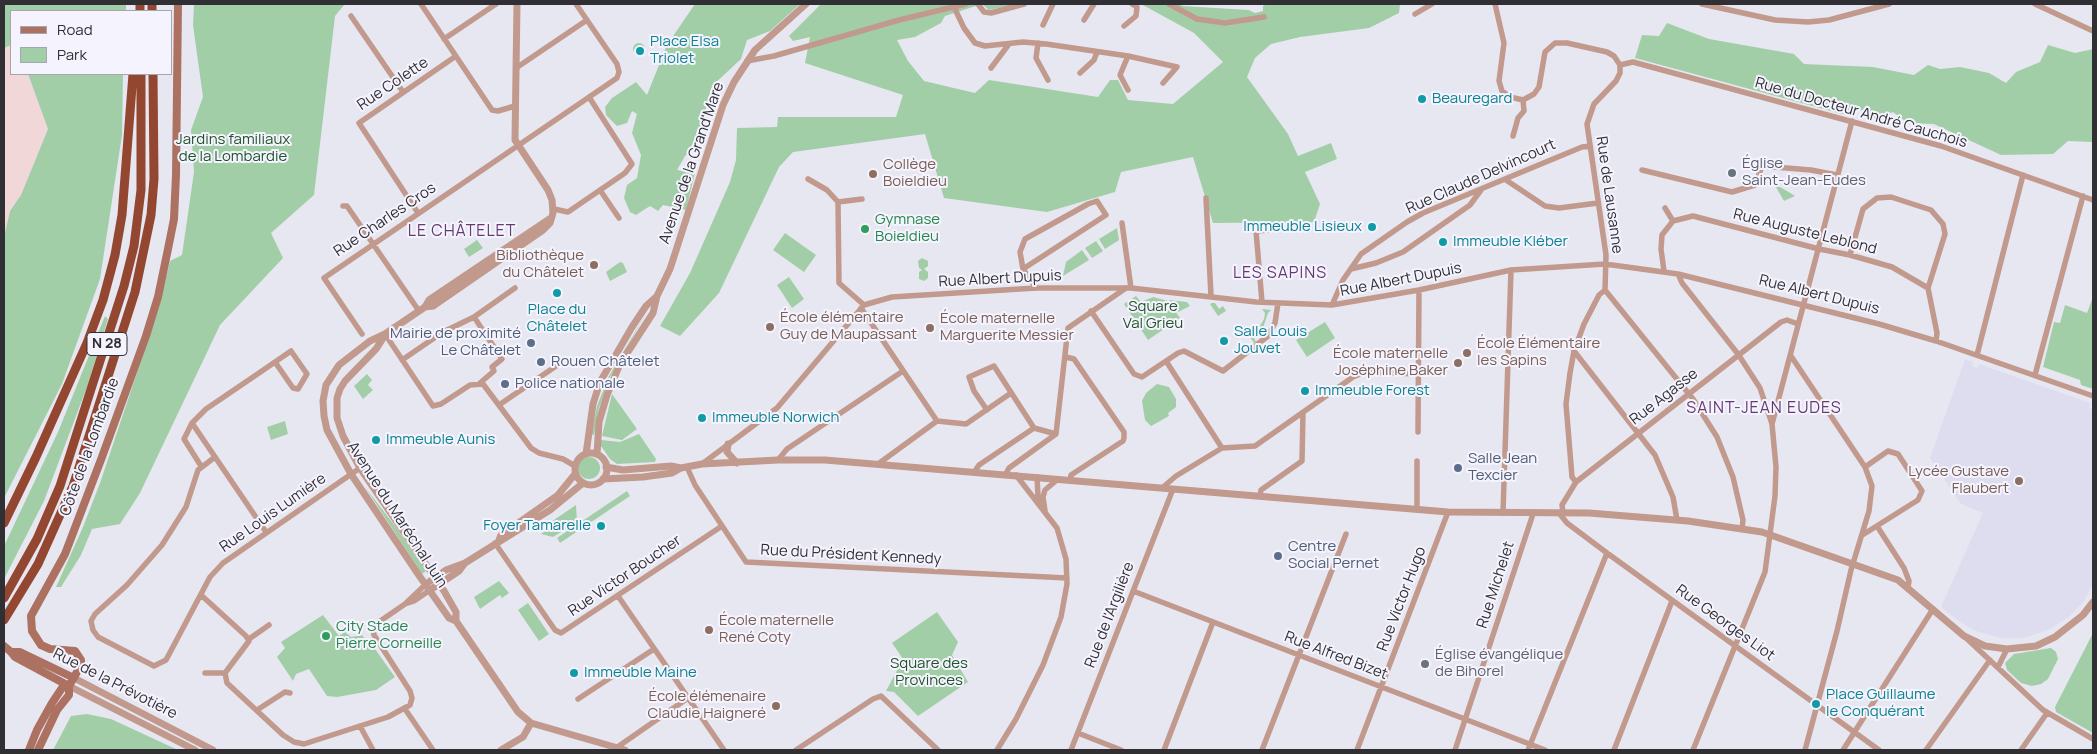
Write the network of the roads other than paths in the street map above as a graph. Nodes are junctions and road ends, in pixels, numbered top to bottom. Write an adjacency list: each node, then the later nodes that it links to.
1 (178, 4): 209 (main road, Côte de la Lombardie)
2 (421, 4): 28 (street)
3 (496, 4): 28 (street)
4 (517, 4): 36 (street)
5 (576, 4): 23 (street)
6 (806, 4): 34 (street, Avenue de la Grand'Mare)
7 (966, 4): 19 (street)
8 (978, 4): 9 (street)
9 (1024, 4)
10 (1053, 4): 25 (street)
11 (1094, 4): 24 (street)
12 (1132, 4): 26 (street)
13 (1169, 4): 22 (street)
14 (1432, 4): 20 (street)
15 (1702, 4): 16 (street)
16 (1889, 4)
17 (2035, 4): 27 (street)
18 (1497, 5): 47 (street)
19 (954, 7): 30 (street); 34 (street)
20 (1415, 14)
21 (351, 16): 45 (street)
22 (1264, 17)
23 (587, 20): 36 (street); 46 (street, Rue Charles Cros)
24 (1084, 20)
25 (1043, 25)
26 (1124, 26)
27 (2093, 31)
28 (444, 39): 32 (street)
29 (1038, 43): 30 (street); 31 (street); 42 (street)
30 (1009, 44): 37 (street)
31 (1097, 52): 33 (street); 38 (street)
32 (456, 56): 45 (street, Rue Colette); 48 (street)
33 (1128, 56): 43 (street); 44 (street)
34 (747, 61): 89 (street, Avenue de la Grand'Mare)
35 (1620, 65): 47 (street); 49 (street, Rue du Docteur André Cauchois); 52 (street, Rue de Lausanne)
36 (516, 68): 48 (street)
37 (991, 68)
38 (1080, 73)
39 (133, 75): 166 (highway)
40 (141, 75): 187 (highway, N 28)
41 (153, 75): 192 (highway, N 28)
42 (1048, 80)
43 (1163, 83)
44 (1128, 90)
45 (403, 92): 69 (street, Rue Colette)
46 (589, 97): 51 (street, Rue Charles Cros); 58 (street)
47 (1523, 100): 50 (street)
48 (515, 106): 51 (street)
49 (1852, 121): 54 (street); 55 (street, Rue du Docteur André Cauchois)
50 (1513, 136)
51 (518, 146): 68 (street); 69 (street, Rue Charles Cros)
52 (1590, 146): 57 (street, Rue Claude Delvincourt); 65 (street, Rue de Lausanne)
53 (1642, 170): 54 (street)
54 (1837, 175): 75 (street)
55 (2023, 175): 60 (street, Rue du Docteur André Cauchois); 105 (street)
56 (808, 179): 64 (street)
57 (1506, 180): 59 (street, Rue Claude Delvincourt); 65 (street)
58 (600, 190): 68 (street); 70 (street)
59 (1482, 190): 79 (street, Rue Claude Delvincourt); 79 (street)
60 (2083, 196): 63 (street, Rue du Docteur André Cauchois); 114 (street)
61 (1206, 198): 90 (street)
62 (862, 199): 64 (street)
63 (2093, 200)
64 (838, 202): 95 (street)
65 (1598, 203): 77 (street, Rue de Lausanne)
66 (343, 206): 74 (street)
67 (1665, 208): 71 (street)
68 (554, 209): 96 (street)
69 (418, 213): 74 (street, Rue Charles Cros)
70 (619, 218)
71 (1673, 221): 75 (street, Rue Auguste Leblond); 81 (street)
72 (1122, 223): 85 (street)
73 (1268, 230): 91 (street)
74 (373, 243): 96 (street); 100 (street, Rue Charles Cros)
75 (1819, 249): 76 (street, Rue Auguste Leblond); 93 (street)
76 (1850, 255): 86 (street, Rue Auguste Leblond); 86 (street)
77 (1605, 264): 80 (street, Rue Albert Dupuis); 81 (street, Rue Albert Dupuis); 88 (street, Rue de Lausanne)
78 (1023, 269): 78 (street); 84 (street)
79 (1351, 269): 94 (street, Rue Claude Delvincourt)
80 (1511, 270): 87 (street, Rue Albert Dupuis); 162 (street)
81 (1664, 271): 82 (street, Rue Albert Dupuis)
82 (1678, 274): 93 (street, Rue Albert Dupuis); 104 (street)
83 (515, 288): 98 (street)
84 (1036, 288): 85 (street, Rue Albert Dupuis); 95 (street, Rue Albert Dupuis)
85 (1128, 288): 90 (street, Rue Albert Dupuis); 97 (street)
86 (1928, 288): 102 (street)
87 (1419, 290): 94 (street, Rue Albert Dupuis); 113 (street)
88 (1605, 290): 103 (street); 117 (street)
89 (657, 296): 131 (street, Avenue de la Grand'Mare); 132 (street, Avenue de la Grand'Mare)
90 (1211, 296): 91 (street, Rue Albert Dupuis)
91 (1262, 302): 92 (street, Rue Albert Dupuis)
92 (1278, 303): 94 (street, Rue Albert Dupuis); 109 (street)
93 (1804, 304): 99 (street); 102 (street, Rue Albert Dupuis)
94 (1332, 306)
95 (862, 307): 112 (street); 129 (street)
96 (422, 309): 101 (street)
97 (1091, 312): 107 (street); 109 (street)
98 (474, 317): 108 (street); 115 (street)
99 (1798, 324): 104 (street, Rue Agasse); 106 (street)
100 (362, 334)
101 (385, 334): 108 (street); 143 (street, Avenue du Maréchal Juin); 146 (street, Avenue du Maréchal Juin)
102 (1936, 340): 105 (street, Rue Albert Dupuis)
103 (1574, 351): 127 (street); 154 (street)
104 (1738, 354): 117 (street, Rue Agasse); 124 (street)
105 (1978, 355): 114 (street, Rue Albert Dupuis)
106 (1791, 356): 124 (street); 142 (street)
107 (1066, 357): 128 (street); 153 (street)
108 (402, 360): 115 (street)
109 (1166, 361): 130 (street)
110 (275, 362): 110 (street); 123 (street)
111 (559, 364): 119 (street)
112 (903, 371): 122 (street); 134 (street)
113 (1418, 374): 121 (street); 126 (street)
114 (2035, 375): 118 (street, Rue Albert Dupuis)
115 (480, 383): 119 (street)
116 (1011, 393): 120 (street); 120 (street); 125 (street)
117 (1688, 393): 127 (street, Rue Agasse); 169 (street)
118 (2093, 396)
119 (499, 405): 140 (street)
120 (987, 410): 122 (street)
121 (1303, 412): 130 (street); 158 (street)
122 (937, 422): 138 (street)
123 (192, 423): 133 (street); 139 (street)
124 (1772, 424): 173 (street)
125 (1034, 428): 128 (street); 145 (street)
126 (1418, 432)
127 (1639, 433): 154 (street, Rue Agasse); 165 (street)
128 (1056, 434): 148 (street)
129 (728, 444): 136 (street); 137 (street)
130 (1222, 448): 156 (street)
131 (586, 454): 132 (street); 140 (street)
132 (597, 454): 141 (street)
133 (215, 457): 139 (street); 170 (street)
134 (778, 460): 136 (street); 138 (street)
135 (1417, 461): 159 (street)
136 (737, 463): 137 (street)
137 (702, 464): 144 (street)
138 (878, 464): 145 (street)
139 (201, 466): 185 (street, Rue Louis Lumière)
140 (575, 466): 147 (street)
141 (606, 466): 144 (street); 151 (street)
142 (1865, 466): 168 (street); 172 (street)
143 (360, 468): 146 (street, Rue Louis Lumière); 178 (street, Avenue du Maréchal Juin)
144 (684, 468): 151 (street); 167 (street, Rue du Président Kennedy)
145 (975, 471): 148 (street)
146 (351, 474): 170 (street, Rue Louis Lumière); 180 (street, Avenue du Maréchal Juin)
147 (575, 474): 155 (street); 174 (street)
148 (1005, 475): 149 (street)
149 (1016, 475): 150 (street); 160 (street)
150 (1037, 477): 152 (street); 160 (street)
151 (603, 479): 155 (street)
152 (1058, 479): 153 (street); 160 (street)
153 (1070, 480): 156 (street)
154 (1576, 482): 163 (street, Rue Agasse)
155 (583, 483): 174 (street)
156 (1162, 488): 157 (street)
157 (1173, 489): 158 (street); 184 (street, Rue de l'Argilière)
158 (1260, 496): 159 (street)
159 (1417, 510): 161 (street)
160 (1045, 511): 179 (street)
161 (1448, 512): 162 (street); 211 (street, Rue Victor Hugo)
162 (1503, 513): 164 (street)
163 (1561, 513): 164 (street); 165 (street); 175 (street, Rue Georges Liot)
164 (1533, 514): 219 (street, Rue Michelet)
165 (1677, 520): 169 (street)
166 (4, 523)
167 (722, 526): 179 (street, Rue du Président Kennedy); 186 (street, Rue Victor Boucher)
168 (1876, 526): 172 (street); 182 (street)
169 (1742, 529): 173 (street)
170 (266, 532): 185 (street, Rue Louis Lumière)
171 (1346, 534): 204 (street)
172 (1864, 534): 177 (street)
173 (1771, 536): 177 (street); 199 (street)
174 (497, 542): 176 (street); 186 (street, Rue Victor Boucher)
175 (1607, 553): 188 (street, Rue Georges Liot); 225 (street)
176 (466, 563): 178 (street); 181 (street)
177 (1853, 564): 182 (street); 215 (street)
178 (434, 577): 180 (street); 181 (street, Avenue du Maréchal Juin)
179 (1067, 578): 238 (street)
180 (426, 584): 183 (street, Avenue du Maréchal Juin); 190 (street)
181 (440, 585): 183 (street); 193 (street, Avenue du Maréchal Juin)
182 (1908, 587): 191 (street)
183 (430, 590): 190 (street); 193 (street, Avenue du Maréchal Juin)
184 (1133, 591): 194 (street, Rue Alfred Bizet); 223 (street, Rue de l'Argilière)
185 (201, 595): 197 (street)
186 (618, 596): 201 (street)
187 (4, 598)
188 (1672, 601): 199 (street, Rue Georges Liot); 246 (street)
189 (2093, 602): 202 (street)
190 (405, 604): 216 (street)
191 (1933, 608): 196 (street); 222 (street)
192 (4, 620)
193 (456, 621): 220 (street, Avenue du Maréchal Juin)
194 (1213, 622): 204 (street, Rue Alfred Bizet); 241 (street)
195 (269, 625): 197 (street)
196 (1964, 636): 200 (street); 205 (street)
197 (249, 639): 208 (street)
198 (4, 646): 203 (main road, Rue de la Prévotière)
199 (1735, 646): 215 (street, Rue Georges Liot); 247 (street)
200 (1987, 646): 202 (street); 205 (street)
201 (654, 649): 213 (street); 214 (street)
202 (2006, 649): 206 (street)
203 (12, 652): 209 (main road, Rue de la Prévotière); 210 (main road)
204 (1298, 655): 211 (street, Rue Alfred Bizet); 242 (street)
205 (1988, 659): 206 (street); 251 (street)
206 (1998, 667): 218 (street)
207 (205, 673): 208 (street)
208 (224, 673): 217 (street)
209 (74, 678): 210 (main road); 230 (street, Rue de la Prévotière)
210 (69, 686): 227 (main road); 228 (main road); 229 (street, Rue de la Prévotière)
211 (1382, 687): 219 (street, Rue Alfred Bizet); 243 (street, Rue Victor Hugo)
212 (290, 693): 217 (street)
213 (688, 698): 226 (street); 235 (street)
214 (578, 699)
215 (1816, 705): 222 (street, Rue Georges Liot); 248 (street)
216 (405, 709): 221 (street); 232 (street)
217 (257, 710): 221 (street)
218 (2046, 712): 224 (street); 252 (street)
219 (1465, 720): 225 (street, Rue Alfred Bizet); 244 (street, Rue Michelet)
220 (530, 723): 226 (street); 233 (street)
221 (360, 726): 231 (street)
222 (1854, 732): 249 (street); 250 (street, Rue Georges Liot)
223 (1078, 733): 239 (street, Rue de l'Argilière); 240 (street)
224 (2093, 739)
225 (1530, 747): 245 (street, Rue Alfred Bizet)
226 (616, 748): 234 (street)
227 (29, 750)
228 (38, 750)
229 (195, 750)
230 (213, 750)
231 (373, 750)
232 (434, 750)
233 (501, 750)
234 (625, 750)
235 (724, 750)
236 (796, 750): 237 (street)
237 (938, 750)
238 (997, 750)
239 (1071, 750)
240 (1121, 750)
241 (1164, 750)
242 (1262, 750)
243 (1357, 750)
244 (1455, 750)
245 (1545, 750)
246 (1614, 750)
247 (1693, 750)
248 (1805, 750)
249 (1843, 750)
250 (1879, 750)
251 (1926, 750)
252 (2021, 750)

